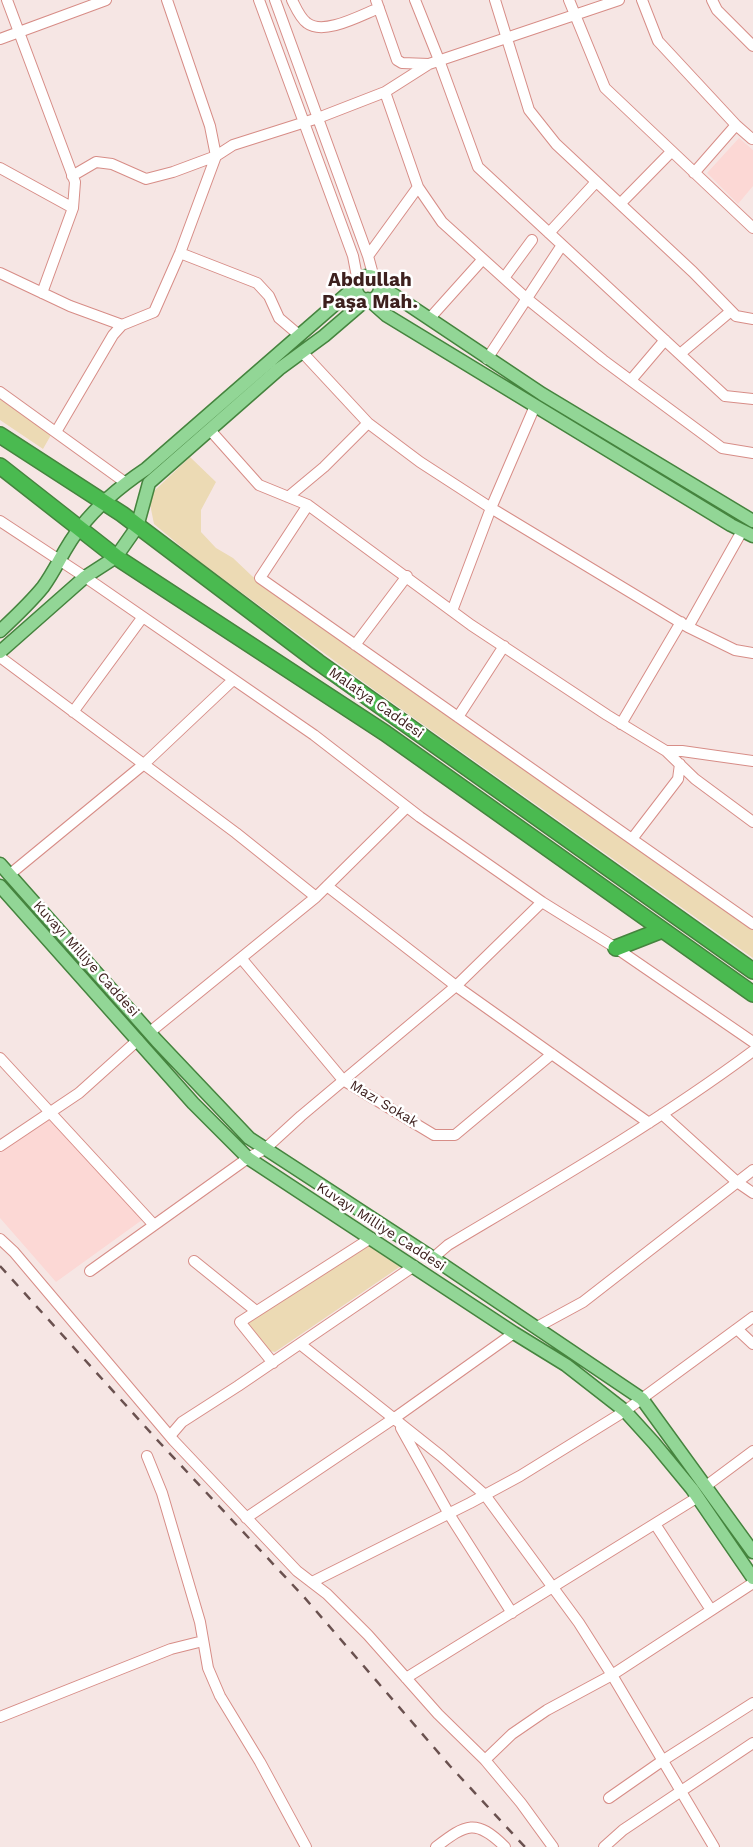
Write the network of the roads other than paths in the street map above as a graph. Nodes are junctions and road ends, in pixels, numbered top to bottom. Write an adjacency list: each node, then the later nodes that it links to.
1 (7, 0): 15 (street)
2 (106, 0): 15 (street)
3 (167, 0): 26 (street)
4 (259, 0): 22 (street)
5 (275, 0): 21 (street)
6 (292, 0): 13 (street)
7 (415, 0): 19 (street)
8 (495, 0): 16 (street)
9 (569, 0): 14 (street)
10 (619, 0): 14 (street)
11 (642, 0): 23 (street)
12 (712, 0): 18 (street)
13 (378, 4): 19 (street)
14 (574, 15): 16 (street); 25 (street)
15 (18, 31): 17 (street); 29 (street)
16 (506, 36): 19 (street); 30 (street)
17 (0, 39)
18 (753, 46)
19 (434, 62): 20 (street); 35 (street)
20 (385, 92): 21 (street); 31 (street)
21 (318, 118): 22 (street); 39 (street)
22 (303, 122): 26 (street); 44 (street)
23 (736, 125): 24 (street); 28 (street)
24 (753, 138)
25 (671, 152): 28 (street); 32 (street)
26 (216, 156): 29 (street); 38 (street)
27 (0, 168): 33 (street)
28 (694, 173): 34 (street)
29 (72, 176): 33 (street)
30 (596, 182): 32 (street); 35 (street)
31 (418, 187): 39 (street); 40 (street)
32 (620, 204): 48 (street)
33 (73, 208): 45 (street)
34 (753, 228)
35 (549, 233): 37 (street)
36 (532, 240): 42 (street)
37 (562, 245): 46 (street); 53 (street)
38 (180, 253): 51 (street); 52 (street)
39 (368, 256): 43 (street)
40 (483, 259): 42 (street); 49 (street)
41 (0, 273): 45 (street)
42 (504, 278): 46 (street)
43 (376, 282): 44 (main road); 47 (main road); 49 (main road)
44 (357, 284): 47 (main road); 52 (main road)
45 (42, 293): 51 (street)
46 (526, 298): 56 (street); 57 (street)
47 (367, 300): 54 (main road); 60 (main road)
48 (731, 311): 50 (street); 55 (street)
49 (430, 318): 56 (main road)
50 (753, 319)
51 (122, 325): 63 (street)
52 (299, 335): 67 (main road)
53 (665, 340): 55 (street); 57 (street)
54 (302, 352): 61 (street); 62 (main road)
55 (680, 354): 59 (street)
56 (488, 359): 73 (main road)
57 (631, 380): 65 (street)
58 (0, 392): 63 (street)
59 (753, 399)
60 (535, 406): 71 (street); 76 (main road)
61 (368, 423): 68 (street); 71 (street)
62 (210, 430): 68 (street); 74 (main road)
63 (56, 432): 67 (street)
64 (0, 435): 69 (highway, Malatya Caddesi)
65 (753, 453)
66 (0, 466): 75 (highway, Malatya Caddesi)
67 (126, 483): 69 (main road)
68 (288, 497): 70 (street)
69 (104, 502): 74 (highway, Malatya Caddesi); 75 (main road)
70 (308, 505): 79 (street); 85 (street)
71 (491, 508): 81 (street); 83 (street)
72 (0, 521): 78 (street)
73 (753, 521)
74 (137, 526): 77 (main road); 111 (highway, Malatya Caddesi)
75 (80, 528): 77 (highway, Malatya Caddesi); 78 (main road)
76 (747, 533): 83 (street)
77 (116, 557): 80 (main road); 108 (highway, Malatya Caddesi)
78 (59, 561): 80 (street); 84 (main road)
79 (407, 576): 81 (street); 85 (street)
80 (85, 577): 82 (street); 87 (main road)
81 (452, 611): 86 (street)
82 (142, 618): 90 (street); 91 (street)
83 (685, 624): 88 (street); 93 (street)
84 (0, 631)
85 (355, 645): 92 (street)
86 (504, 646): 92 (street); 93 (street)
87 (0, 652)
88 (753, 654)
89 (0, 657): 91 (street)
90 (233, 680): 96 (street); 98 (street)
91 (73, 712): 96 (street)
92 (458, 717): 100 (street)
93 (621, 724): 94 (street)
94 (666, 751): 95 (street); 97 (street)
95 (753, 761)
96 (144, 764): 102 (street); 105 (street)
97 (680, 764): 99 (street); 100 (street)
98 (407, 807): 104 (street); 106 (street)
99 (753, 822)
100 (632, 839): 107 (street)
101 (0, 864): 102 (main road, Kuvayı Milliye Caddesi)
102 (10, 875): 114 (main road, Kuvayı Milliye Caddesi)
103 (0, 886): 115 (main road, Kuvayı Milliye Caddesi)
104 (327, 886): 105 (street); 112 (street)
105 (316, 897): 110 (street)
106 (542, 902): 109 (street); 112 (street)
107 (753, 924)
108 (662, 930): 109 (highway); 113 (highway, Malatya Caddesi)
109 (616, 948): 116 (street)
110 (241, 958): 114 (street); 120 (street, Mazı Sokak)
111 (753, 971)
112 (456, 986): 118 (street); 120 (street)
113 (753, 994)
114 (150, 1032): 125 (main road, Kuvayı Milliye Caddesi)
115 (138, 1040): 121 (street); 126 (main road, Kuvayı Milliye Caddesi)
116 (753, 1042)
117 (753, 1051): 122 (street)
118 (552, 1054): 120 (street, Mazı Sokak); 123 (street)
119 (0, 1058): 121 (street)
120 (343, 1080): 125 (street)
121 (49, 1112): 124 (street); 130 (street)
122 (662, 1114): 123 (street); 128 (street)
123 (649, 1123): 133 (street)
124 (0, 1146)
125 (265, 1149): 126 (street); 133 (main road, Kuvayı Milliye Caddesi)
126 (248, 1158): 130 (street); 131 (main road, Kuvayı Milliye Caddesi)
127 (753, 1170): 128 (street)
128 (737, 1182): 129 (street); 139 (street)
129 (753, 1193)
130 (154, 1225): 136 (street)
131 (370, 1238): 135 (main road, Kuvayı Milliye Caddesi); 137 (street)
132 (0, 1239): 148 (street)
133 (433, 1258): 139 (main road, Kuvayı Milliye Caddesi)
134 (194, 1261): 137 (street)
135 (414, 1266): 141 (main road, Kuvayı Milliye Caddesi); 142 (street)
136 (90, 1271)
137 (256, 1311): 144 (street)
138 (753, 1316): 140 (street)
139 (537, 1327): 145 (main road, Kuvayı Milliye Caddesi)
140 (736, 1328): 143 (street); 145 (street)
141 (514, 1334): 146 (main road, Kuvayı Milliye Caddesi); 147 (street)
142 (300, 1344): 144 (street); 147 (street)
143 (753, 1344)
144 (273, 1362): 148 (street)
145 (642, 1399): 146 (street); 151 (main road, Kuvayı Milliye Caddesi)
146 (624, 1411): 152 (street); 153 (main road, Kuvayı Milliye Caddesi)
147 (396, 1421): 152 (street); 154 (street); 155 (street)
148 (170, 1436): 155 (street)
149 (753, 1451): 151 (street)
150 (147, 1456): 164 (street)
151 (706, 1486): 157 (main road, Kuvayı Milliye Caddesi)
152 (485, 1495): 154 (street); 161 (street)
153 (698, 1497): 156 (street); 158 (main road, Kuvayı Milliye Caddesi)
154 (449, 1514): 159 (street); 163 (street)
155 (246, 1518): 159 (street)
156 (655, 1524): 161 (street); 162 (street)
157 (753, 1552)
158 (753, 1578)
159 (312, 1582): 166 (street)
160 (753, 1583): 162 (street)
161 (553, 1588): 163 (street); 165 (street)
162 (711, 1610): 165 (street)
163 (512, 1613): 166 (street)
164 (203, 1641): 168 (street); 174 (street)
165 (612, 1675): 170 (street); 171 (street)
166 (406, 1678): 170 (street)
167 (753, 1703): 171 (street)
168 (0, 1717)
169 (753, 1743): 172 (street)
170 (484, 1760): 177 (street)
171 (662, 1761): 172 (street); 173 (street)
172 (680, 1791): 178 (street); 179 (street)
173 (609, 1798)
174 (306, 1847)
175 (436, 1847): 176 (street)
176 (505, 1847)
177 (553, 1847)
178 (604, 1847)
179 (714, 1847)

